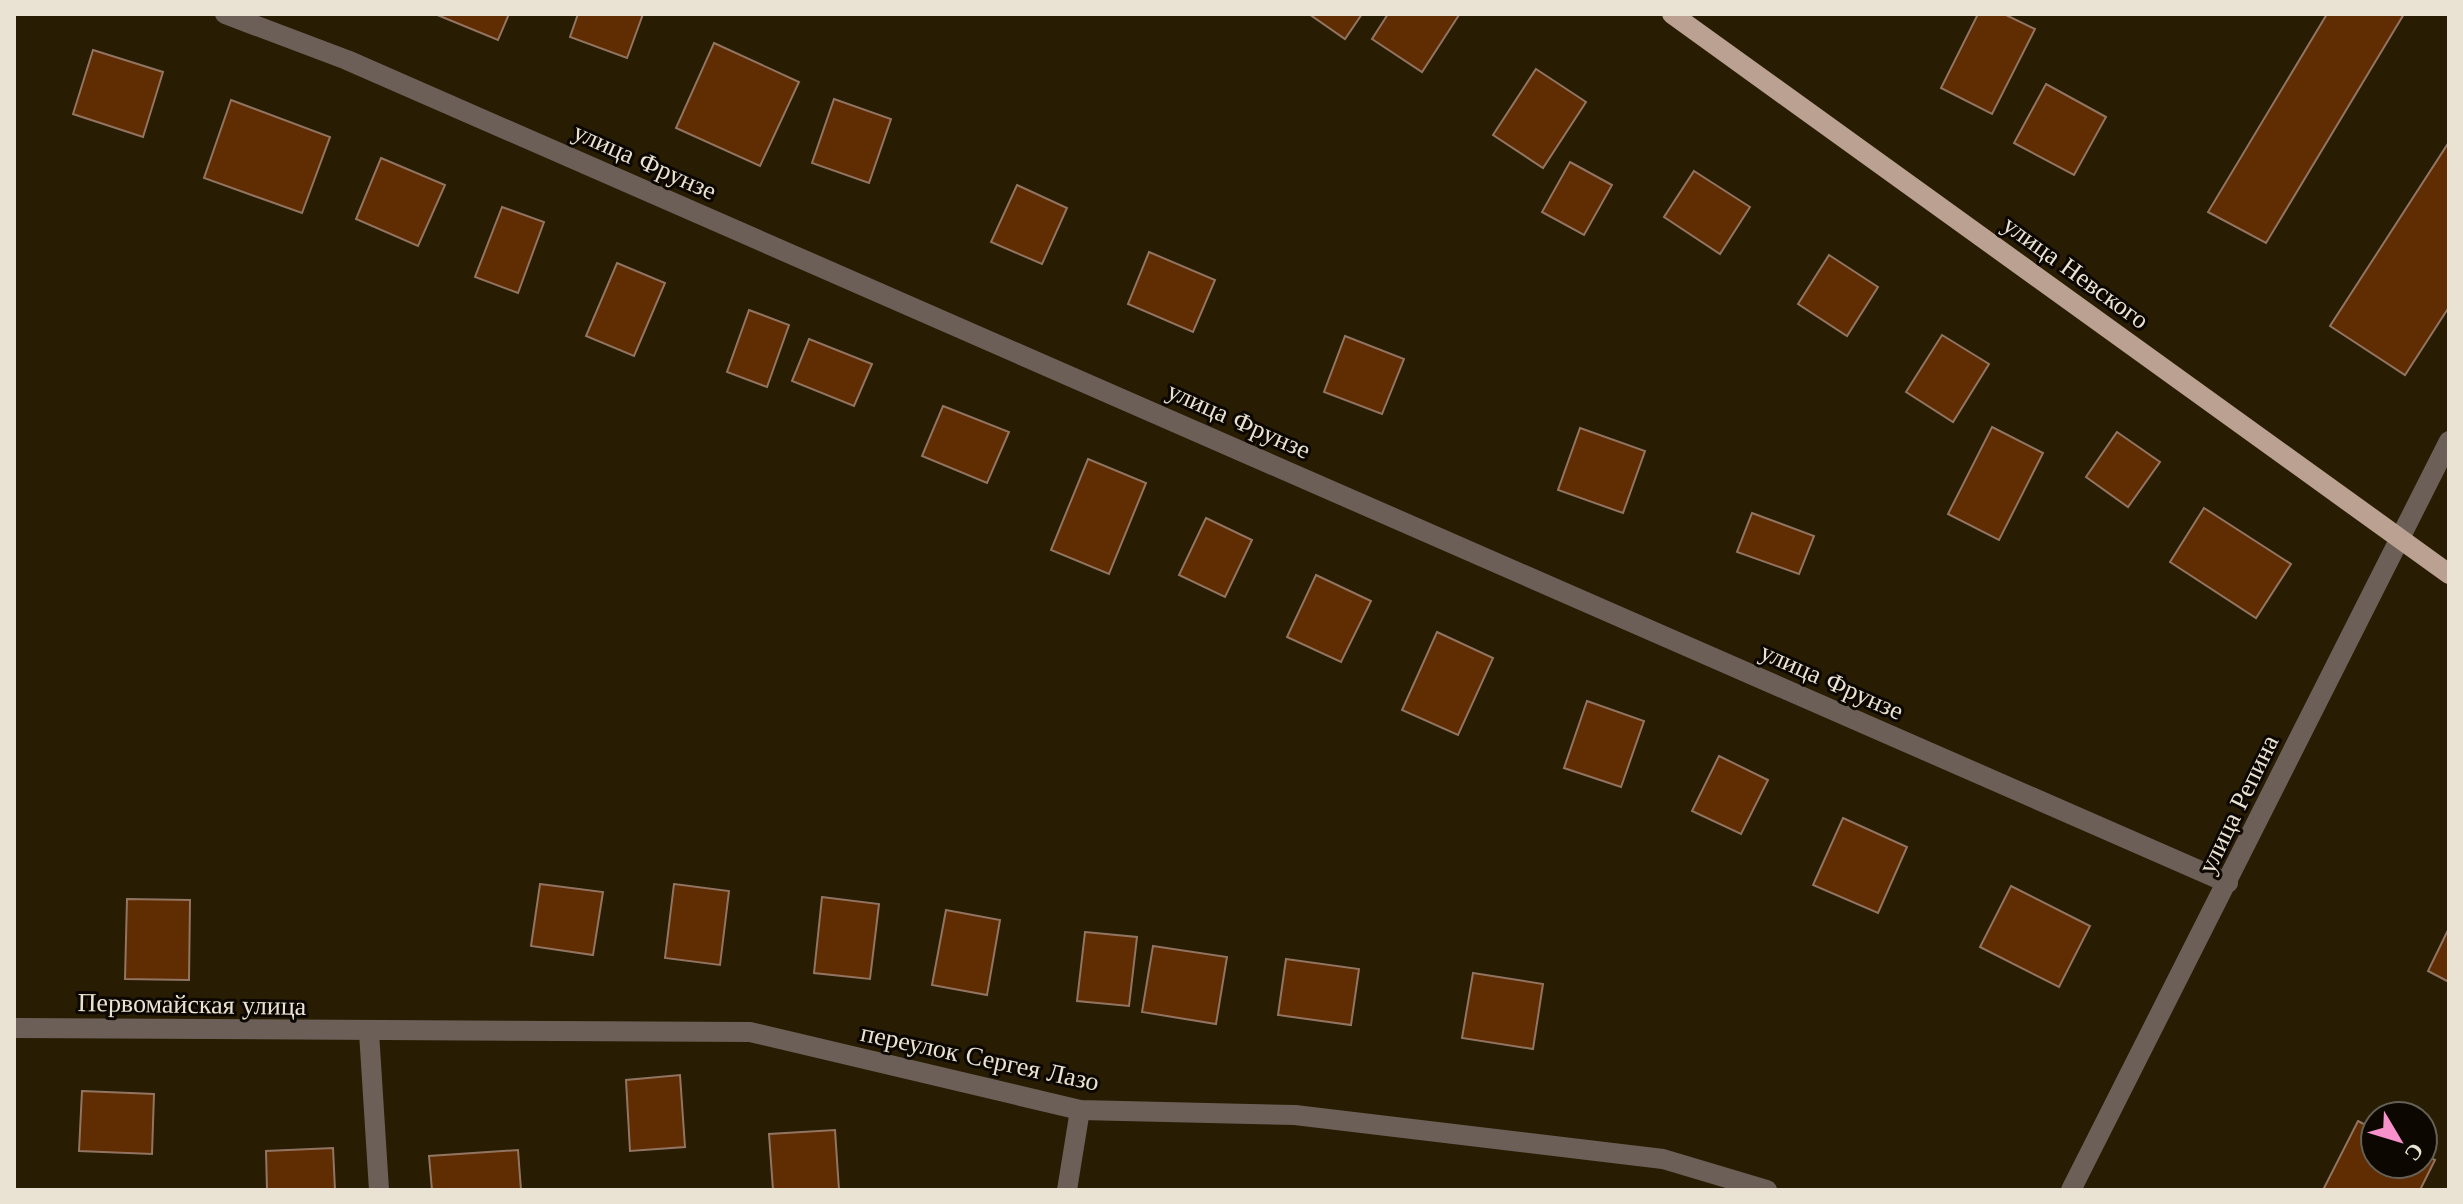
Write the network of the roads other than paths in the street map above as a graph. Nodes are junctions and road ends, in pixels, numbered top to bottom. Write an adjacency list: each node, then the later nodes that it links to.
1 (225, 14): 6 (street, улица Фрунзе)
2 (1672, 14): 4 (main road, улица Невского)
3 (2449, 441): 4 (street, улица Репина)
4 (2400, 536): 5 (main road, улица Невского); 6 (street, улица Репина)
5 (2449, 574)
6 (2228, 883): 13 (street, улица Репина)
7 (14, 1028): 8 (street, Первомайская улица)
8 (369, 1032): 9 (street, переулок Сергея Лазо); 10 (street)
9 (1080, 1110): 11 (street); 12 (street, переулок Сергея Лазо)
10 (379, 1190)
11 (1067, 1190)
12 (1767, 1190)
13 (2071, 1190)

